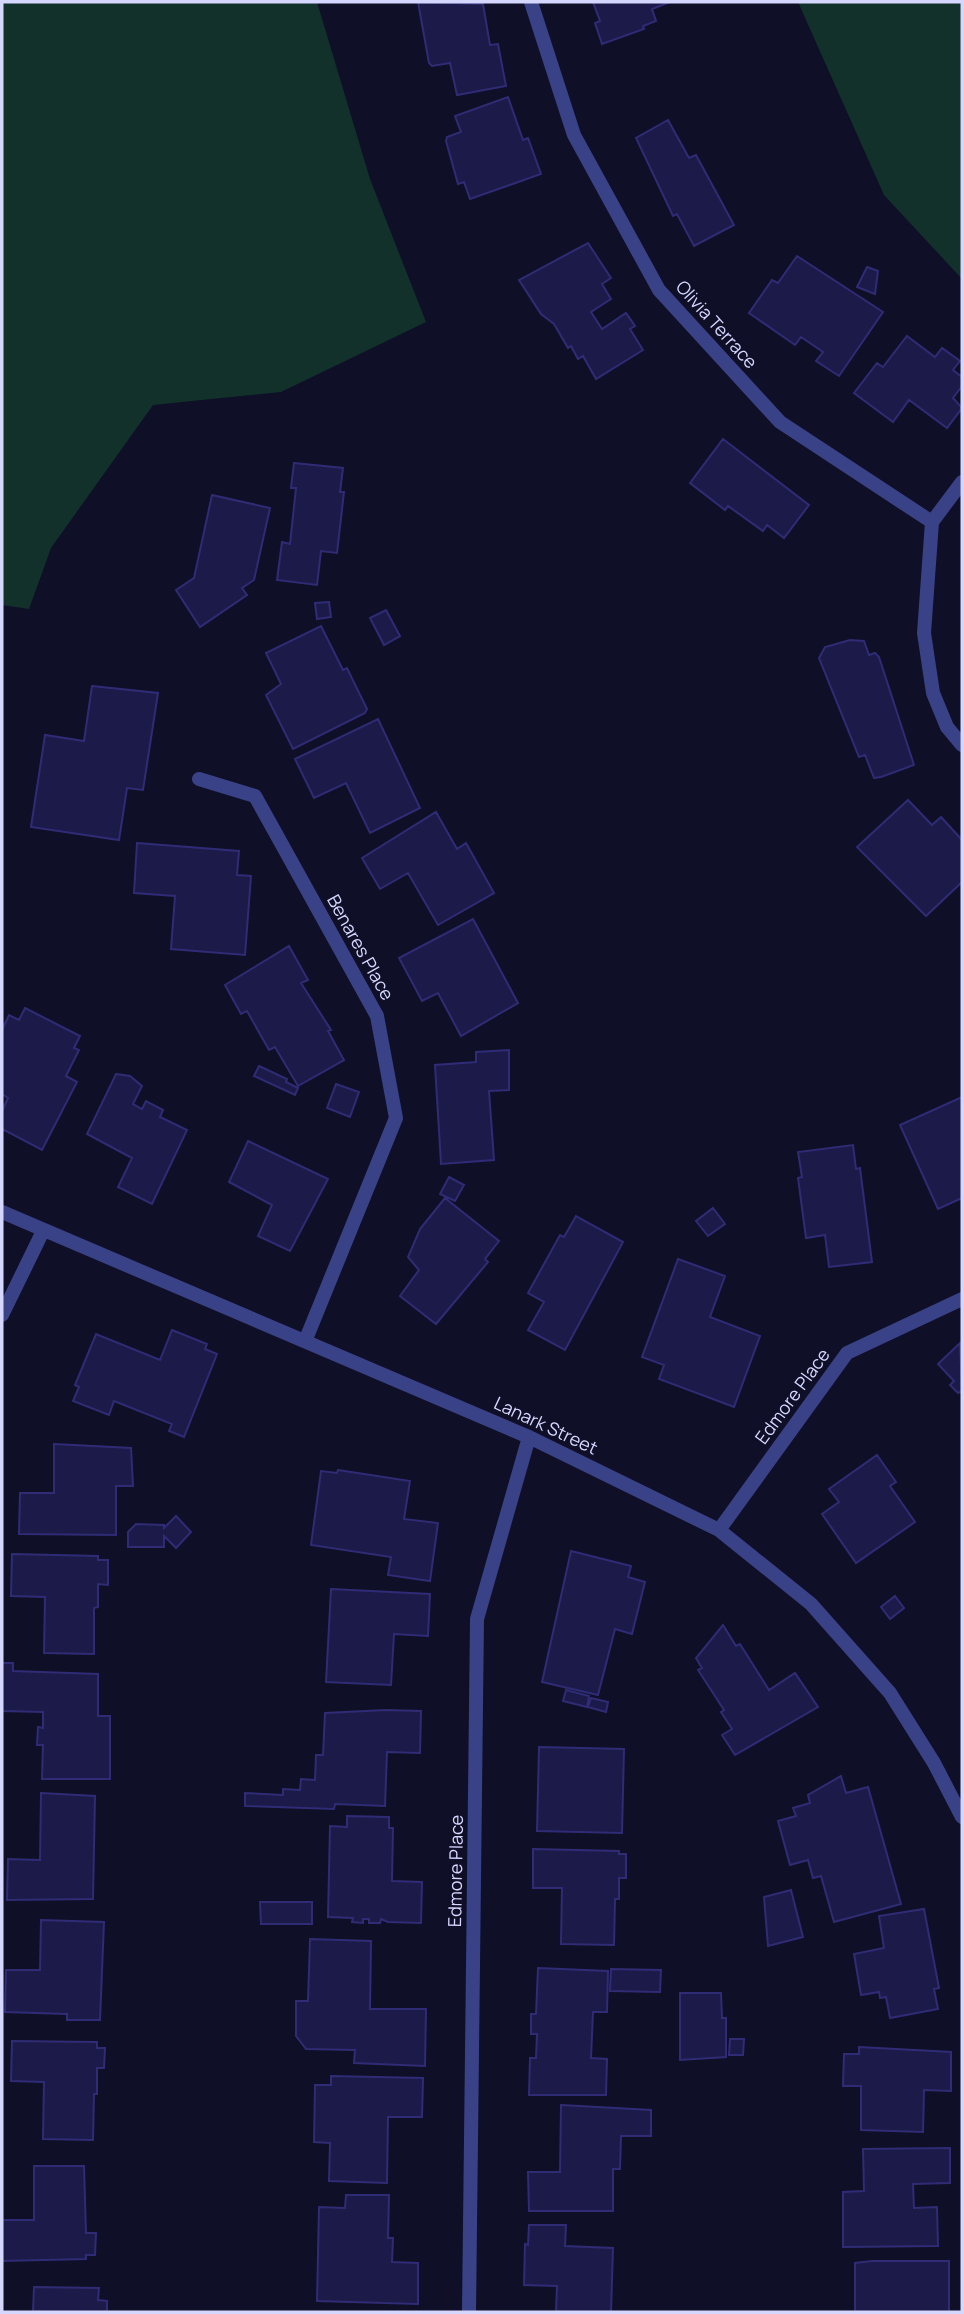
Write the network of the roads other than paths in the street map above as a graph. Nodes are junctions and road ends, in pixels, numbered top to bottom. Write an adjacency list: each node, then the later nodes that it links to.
1 (531, 2): 3 (street, Olivia Terrace)
2 (962, 482): 3 (street)
3 (932, 522): 4 (street)
4 (962, 745)
5 (199, 779): 10 (street, Benares Place)
6 (2, 1212): 7 (street, Lanark Street)
7 (43, 1231): 9 (street); 10 (street, Lanark Street)
8 (962, 1299): 12 (street, Edmore Place)
9 (2, 1315)
10 (306, 1339): 11 (street, Lanark Street)
11 (529, 1437): 12 (street, Lanark Street); 14 (street, Edmore Place)
12 (719, 1531): 13 (street, Lanark Street)
13 (962, 1817)
14 (469, 2312)

